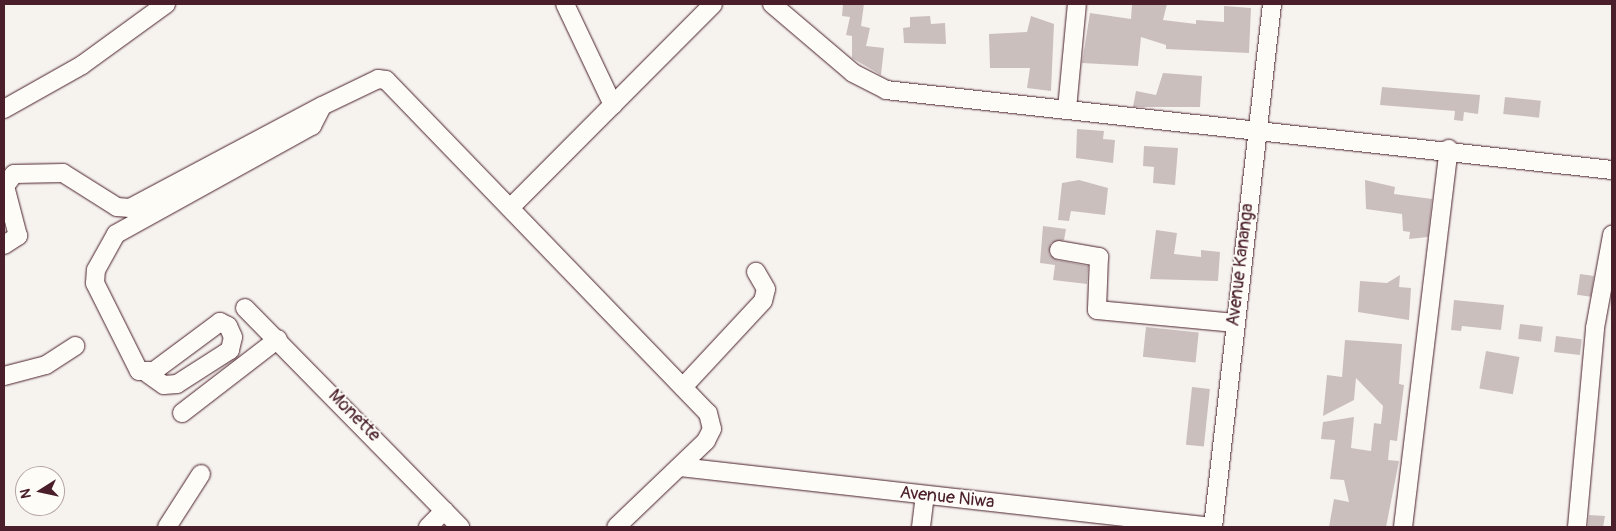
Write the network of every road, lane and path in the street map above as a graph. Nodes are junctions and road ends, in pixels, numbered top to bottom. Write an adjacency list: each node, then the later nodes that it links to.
1 (166, 4): 9 (street)
2 (565, 4): 7 (street)
3 (713, 4): 7 (street)
4 (772, 4): 10 (street)
5 (1078, 4): 10 (street)
6 (1272, 4): 11 (street, Avenue Kananga)
7 (613, 105): 14 (street)
8 (322, 106): 14 (street); 16 (street); 23 (street)
9 (4, 109)
10 (1067, 109): 11 (street)
11 (1257, 132): 12 (street); 20 (street, Avenue Kananga)
12 (1449, 150): 13 (street); 37 (street)
13 (1612, 170)
14 (511, 207): 25 (street)
15 (1612, 235): 38 (street)
16 (4, 245)
17 (1059, 250): 20 (street)
18 (756, 272): 25 (street)
19 (244, 308): 21 (street, Monette)
20 (1234, 323): 36 (street, Avenue Kananga)
21 (278, 340): 26 (street); 30 (street, Monette)
22 (75, 346): 24 (street)
23 (148, 374): 23 (street)
24 (4, 376)
25 (683, 387): 27 (street)
26 (182, 413)
27 (680, 467): 29 (street, Avenue Niwa); 34 (street)
28 (201, 474): 31 (street)
29 (925, 495): 35 (street); 36 (street, Avenue Niwa)
30 (444, 511): 32 (street); 33 (street, Monette)
31 (167, 527)
32 (428, 527)
33 (460, 527)
34 (616, 527)
35 (921, 527)
36 (1213, 527)
37 (1403, 527)
38 (1577, 527)

